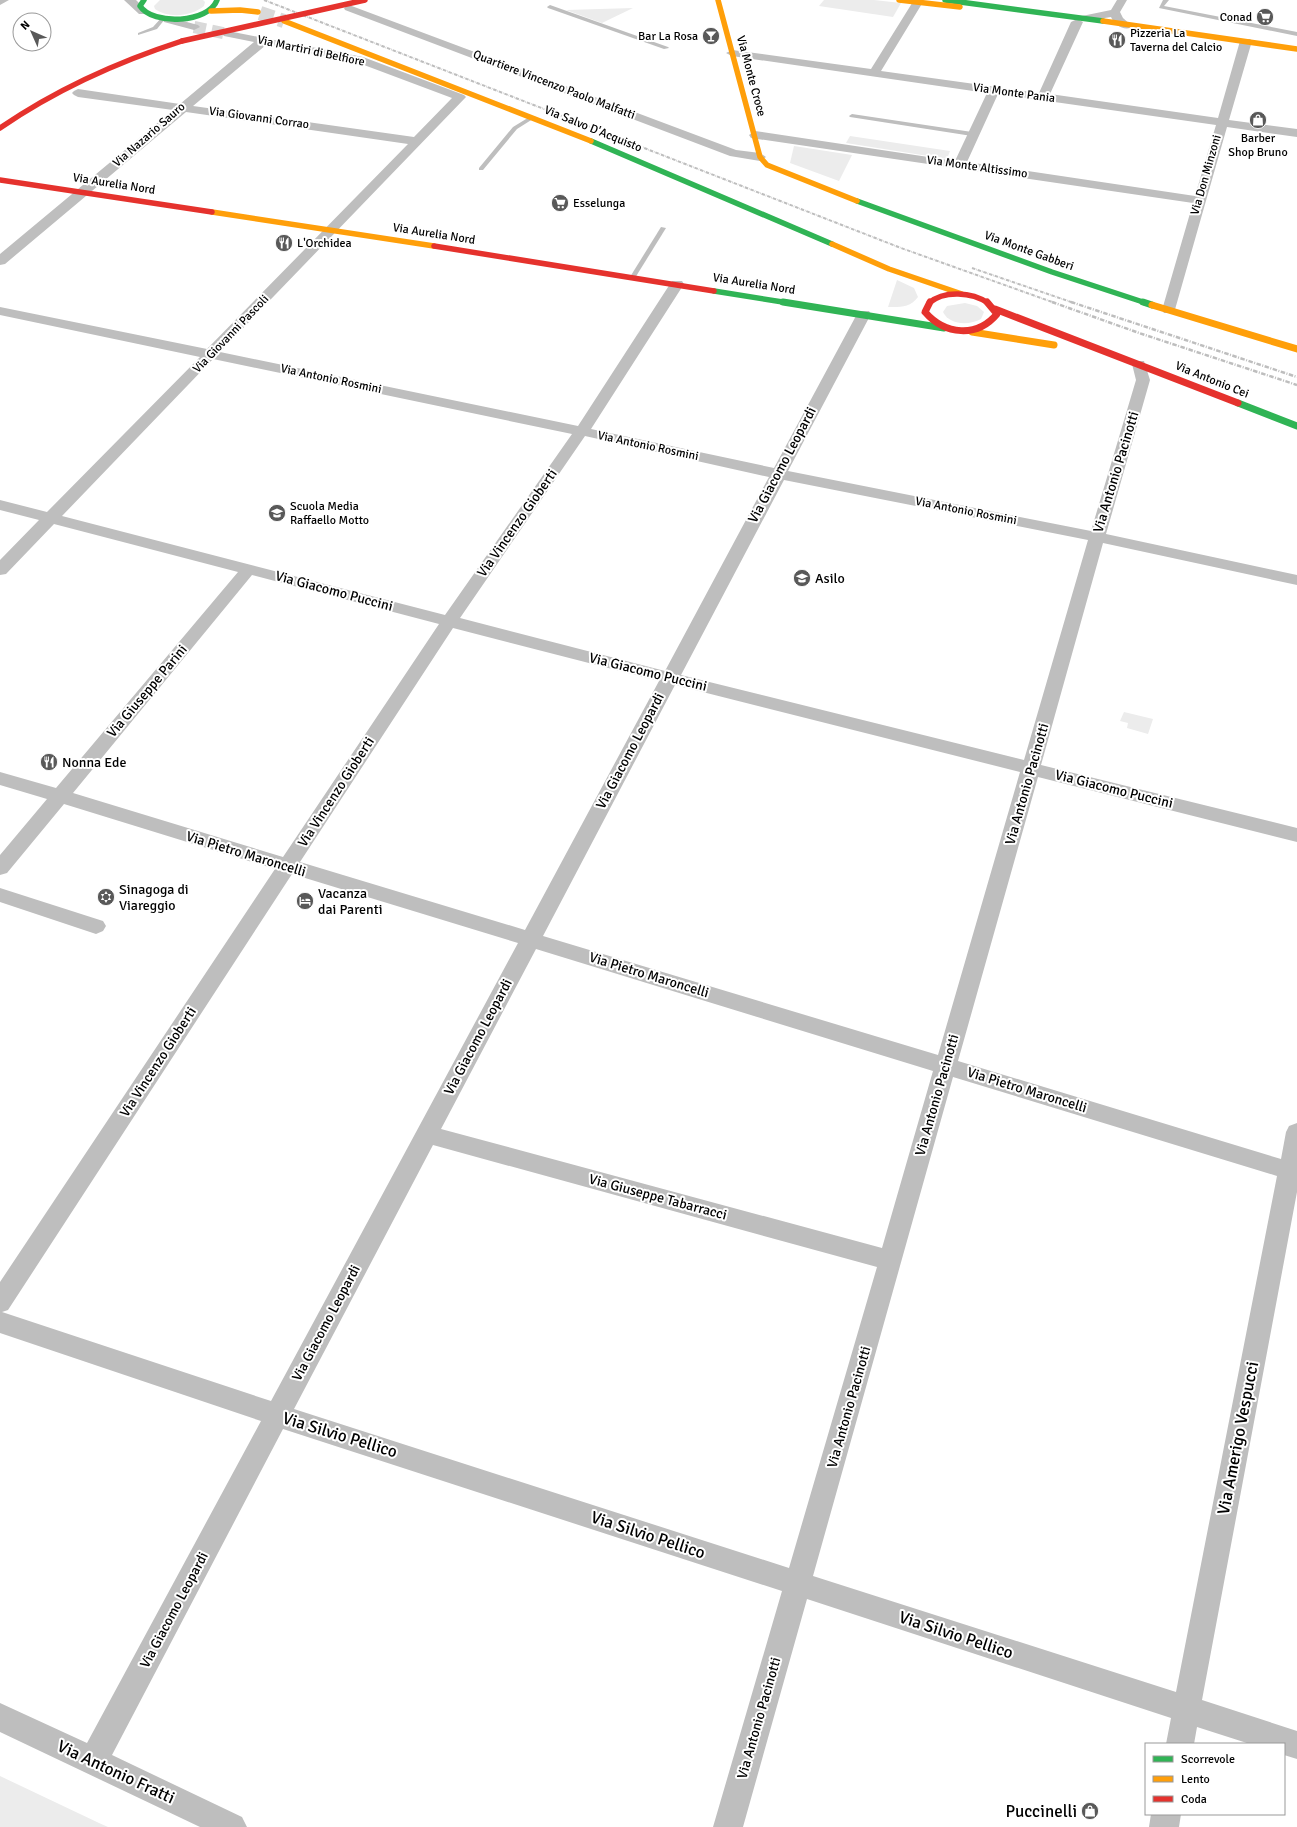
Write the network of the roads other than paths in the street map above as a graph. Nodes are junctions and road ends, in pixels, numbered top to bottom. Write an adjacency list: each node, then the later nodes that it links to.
1 (4, 0): 13 (street)
2 (130, 0): 17 (street)
3 (144, 0): 17 (street)
4 (217, 0): 19 (street)
5 (226, 0): 19 (street)
6 (338, 0): 28 (street)
7 (365, 0): 28 (street, bridge)
8 (718, 0): 34 (street, Via Monte Croce)
9 (899, 0): 14 (street)
10 (945, 0): 21 (street)
11 (1122, 0): 18 (street)
12 (1166, 0): 27 (lane)
13 (0, 2)
14 (918, 2): 21 (street); 35 (street)
15 (550, 7): 31 (lane)
16 (349, 8): 49 (street, Quartiere Vincenzo Paolo Malfatti)
17 (143, 12): 20 (street)
18 (1115, 12): 21 (street); 23 (street)
19 (207, 17): 20 (street)
20 (165, 19): 24 (street); 25 (lane)
21 (1082, 20): 23 (street); 39 (street)
22 (284, 21): 42 (street, Via Salvo D'Acquisto)
23 (1126, 26): 30 (street)
24 (194, 27)
25 (140, 34)
26 (228, 34): 29 (street, Via Martiri di Belfiore)
27 (1297, 34)
28 (181, 38): 32 (street); 44 (street)
29 (263, 41): 38 (street, Via Martiri di Belfiore); 40 (street, Via Nazario Sauro)
30 (1246, 41): 33 (street); 43 (street, Via Don Minzoni)
31 (666, 48)
32 (130, 49)
33 (1297, 49)
34 (732, 53): 35 (street, Via Monte Pania); 47 (street, Via Monte Croce)
35 (874, 73): 36 (street, Via Monte Pania)
36 (994, 90): 39 (street, Via Monte Pania); 46 (street)
37 (78, 93): 40 (street, Via Giovanni Corrao)
38 (460, 97): 48 (street, Via Giovanni Pascoli)
39 (1043, 97): 43 (street, Via Monte Pania)
40 (182, 107): 48 (street, Via Giovanni Corrao); 53 (street, Via Nazario Sauro)
41 (852, 116): 46 (lane)
42 (533, 117): 51 (lane); 58 (street, Via Salvo D'Acquisto)
43 (1221, 122): 45 (street, Via Monte Pania); 54 (street, Via Don Minzoni)
44 (0, 128)
45 (1297, 133)
46 (972, 134): 50 (street)
47 (755, 135): 49 (street, Via Monte Croce); 50 (street, Via Monte Altissimo)
48 (416, 141): 56 (street, Via Giovanni Pascoli)
49 (760, 158): 65 (street, Via Monte Gabberi)
50 (958, 165): 54 (street, Via Monte Altissimo)
51 (481, 169)
52 (0, 180): 53 (street, Via Aurelia Nord)
53 (83, 192): 56 (street, Via Aurelia Nord); 57 (street, Via Nazario Sauro)
54 (1199, 200): 65 (street, Via Don Minzoni)
55 (663, 228): 59 (lane)
56 (333, 230): 59 (street, Via Aurelia Nord); 72 (street, Via Giovanni Pascoli)
57 (0, 260)
58 (889, 269): 61 (street, Via Salvo D'Acquisto); 62 (street, Via Salvo D'Acquisto)
59 (633, 277): 60 (street, Via Aurelia Nord)
60 (677, 284): 68 (street, Via Aurelia Nord); 76 (street, Via Vincenzo Gioberti)
61 (962, 294): 62 (street); 63 (street, Via Antonio Cei)
62 (927, 299): 64 (street); 69 (street)
63 (995, 309): 70 (street); 73 (street, Via Antonio Cei)
64 (915, 310)
65 (1169, 310): 71 (street, Via Monte Gabberi)
66 (0, 311): 72 (street, Via Antonio Rosmini)
67 (904, 312): 68 (street, Via Aurelia Nord)
68 (864, 314): 69 (street, Via Aurelia Nord); 77 (street, Via Giacomo Leopardi)
69 (944, 328): 70 (street, Via Aurelia Nord)
70 (956, 330): 73 (street, Via Antonio Cei)
71 (1297, 349)
72 (212, 354): 76 (street, Via Antonio Rosmini); 79 (street, Via Giovanni Pascoli)
73 (1118, 356): 74 (street, Via Antonio Cei)
74 (1139, 364): 75 (street, Via Antonio Cei); 80 (street, Via Antonio Pacinotti)
75 (1297, 426)
76 (581, 431): 77 (street, Via Antonio Rosmini); 84 (street, Via Vincenzo Gioberti)
77 (778, 474): 80 (street, Via Antonio Rosmini); 85 (street, Via Giacomo Leopardi)
78 (0, 505): 79 (street, Via Giacomo Puccini)
79 (50, 518): 81 (street, Via Giacomo Puccini); 82 (street, Via Giovanni Pascoli)
80 (1096, 536): 83 (street, Via Antonio Rosmini); 86 (street, Via Antonio Pacinotti)
81 (249, 569): 84 (street, Via Giacomo Puccini); 88 (street, Via Giuseppe Parini)
82 (0, 570)
83 (1297, 580)
84 (449, 621): 85 (street, Via Giacomo Puccini); 90 (street, Via Vincenzo Gioberti)
85 (669, 678): 86 (street, Via Giacomo Puccini); 94 (street, Via Giacomo Leopardi)
86 (1031, 768): 89 (street, Via Giacomo Puccini); 95 (street, Via Antonio Pacinotti)
87 (0, 778): 88 (street, Via Pietro Maroncelli)
88 (60, 796): 90 (street, Via Pietro Maroncelli); 91 (street, Via Giuseppe Parini)
89 (1297, 836)
90 (287, 866): 94 (street, Via Pietro Maroncelli); 100 (street, Via Vincenzo Gioberti)
91 (0, 868)
92 (0, 895): 93 (street)
93 (96, 926)
94 (530, 939): 95 (street, Via Pietro Maroncelli); 97 (street, Via Giacomo Leopardi)
95 (946, 1065): 98 (street, Via Pietro Maroncelli); 99 (street, Via Antonio Pacinotti)
96 (1297, 1132): 98 (street, Via Amerigo Vespucci)
97 (426, 1134): 99 (street, Via Giuseppe Tabarracci); 102 (street, Via Giacomo Leopardi)
98 (1293, 1171): 104 (street, Via Amerigo Vespucci)
99 (890, 1260): 103 (street, Via Antonio Pacinotti)
100 (0, 1302)
101 (0, 1322): 102 (street, Via Silvio Pellico)
102 (277, 1415): 103 (street, Via Silvio Pellico); 108 (street, Via Giacomo Leopardi)
103 (798, 1584): 104 (street, Via Silvio Pellico); 111 (street, Via Antonio Pacinotti)
104 (1187, 1710): 106 (street, Via Amerigo Vespucci); 107 (street, Via Silvio Pellico)
105 (0, 1717): 108 (street, Via Antonio Fratti)
106 (1180, 1743)
107 (1297, 1745)
108 (93, 1761): 110 (street, Via Antonio Fratti)
109 (1166, 1815): 112 (street)
110 (232, 1827)
111 (728, 1827)
112 (1164, 1827)

